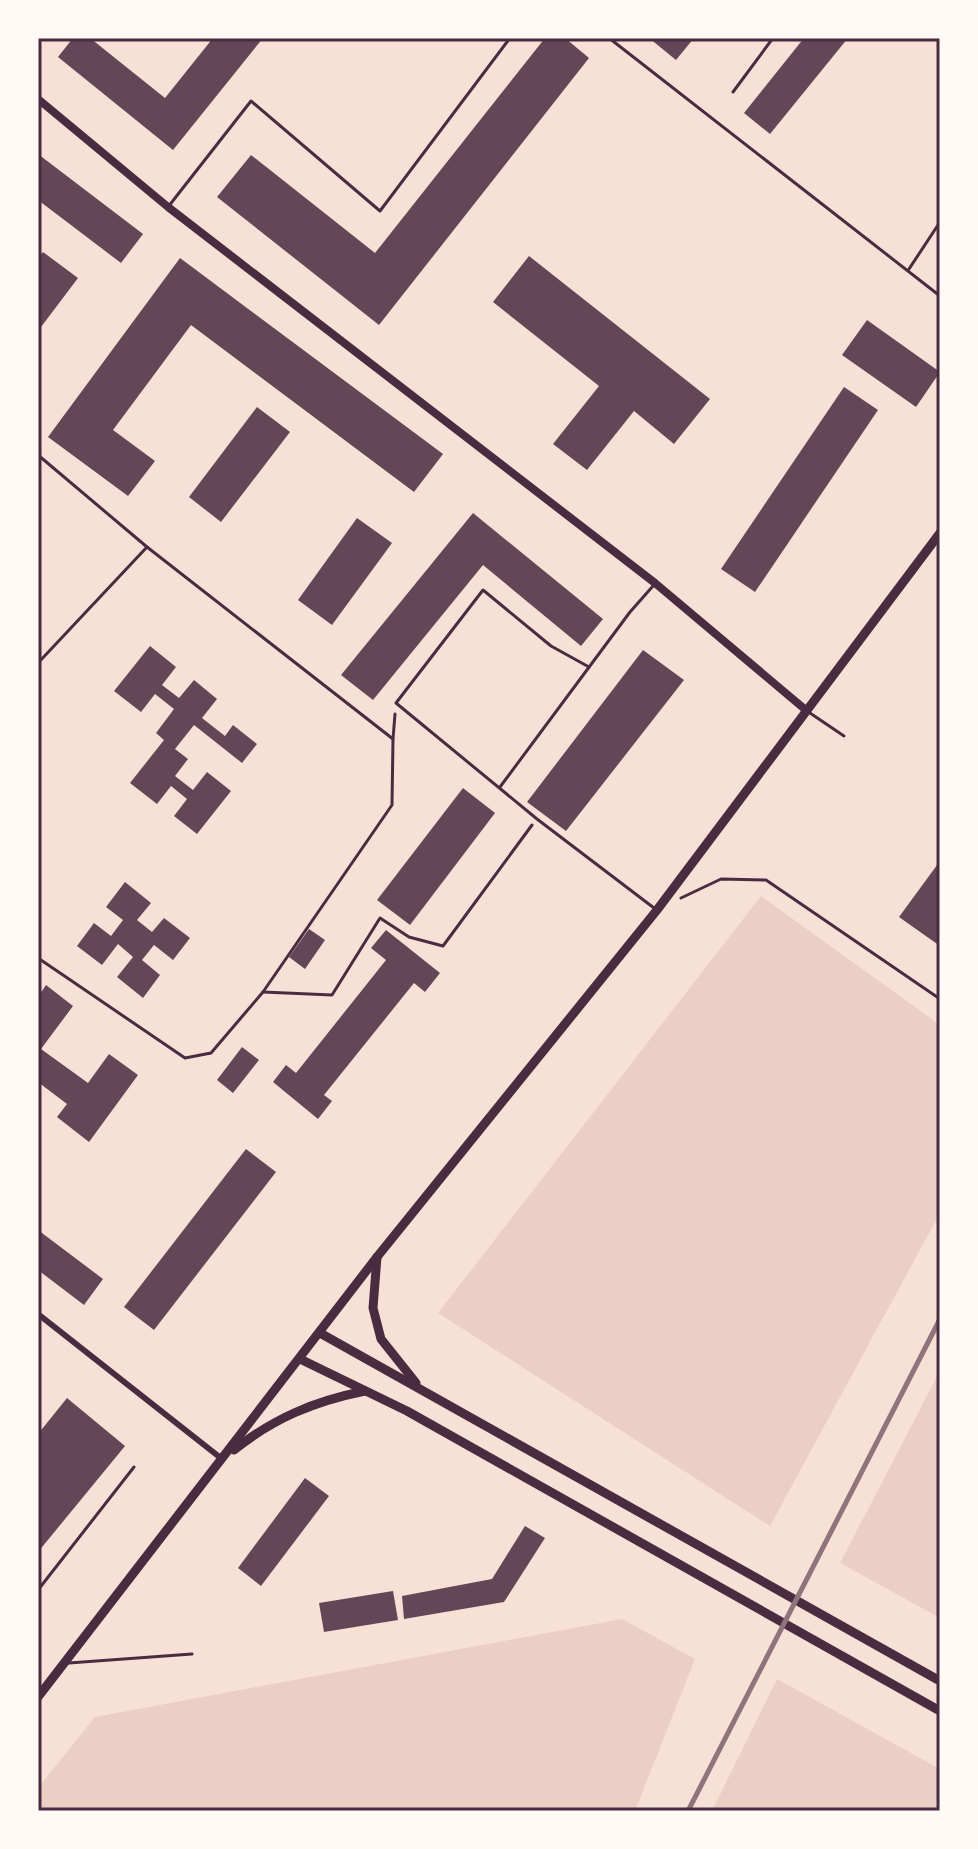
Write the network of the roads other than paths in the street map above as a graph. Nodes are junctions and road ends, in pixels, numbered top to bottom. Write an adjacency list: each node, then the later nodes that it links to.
1 (510, 38): 6 (lane)
2 (609, 38): 8 (lane)
3 (773, 38): 4 (lane)
4 (733, 92)
5 (38, 99): 6 (street)
6 (168, 207): 11 (street)
7 (940, 222): 8 (lane)
8 (908, 270): 9 (lane)
9 (940, 296)
10 (940, 533): 13 (main road)
11 (655, 583): 12 (lane); 13 (street)
12 (589, 667): 15 (lane); 15 (lane)
13 (807, 711): 14 (lane); 16 (main road)
14 (844, 736)
15 (499, 788): 16 (lane)
16 (657, 910): 17 (main road)
17 (377, 1257): 19 (main road); 21 (main road)
18 (38, 1314): 23 (street)
19 (320, 1333): 20 (main road); 21 (main road)
20 (300, 1359): 22 (main road); 23 (main road)
21 (421, 1389): 28 (main road)
22 (366, 1391): 23 (main road); 30 (main road)
23 (222, 1459): 27 (main road)
24 (134, 1467): 25 (lane)
25 (38, 1590)
26 (192, 1654): 27 (lane)
27 (64, 1664): 29 (main road)
28 (940, 1681)
29 (38, 1697)
30 (940, 1711)

